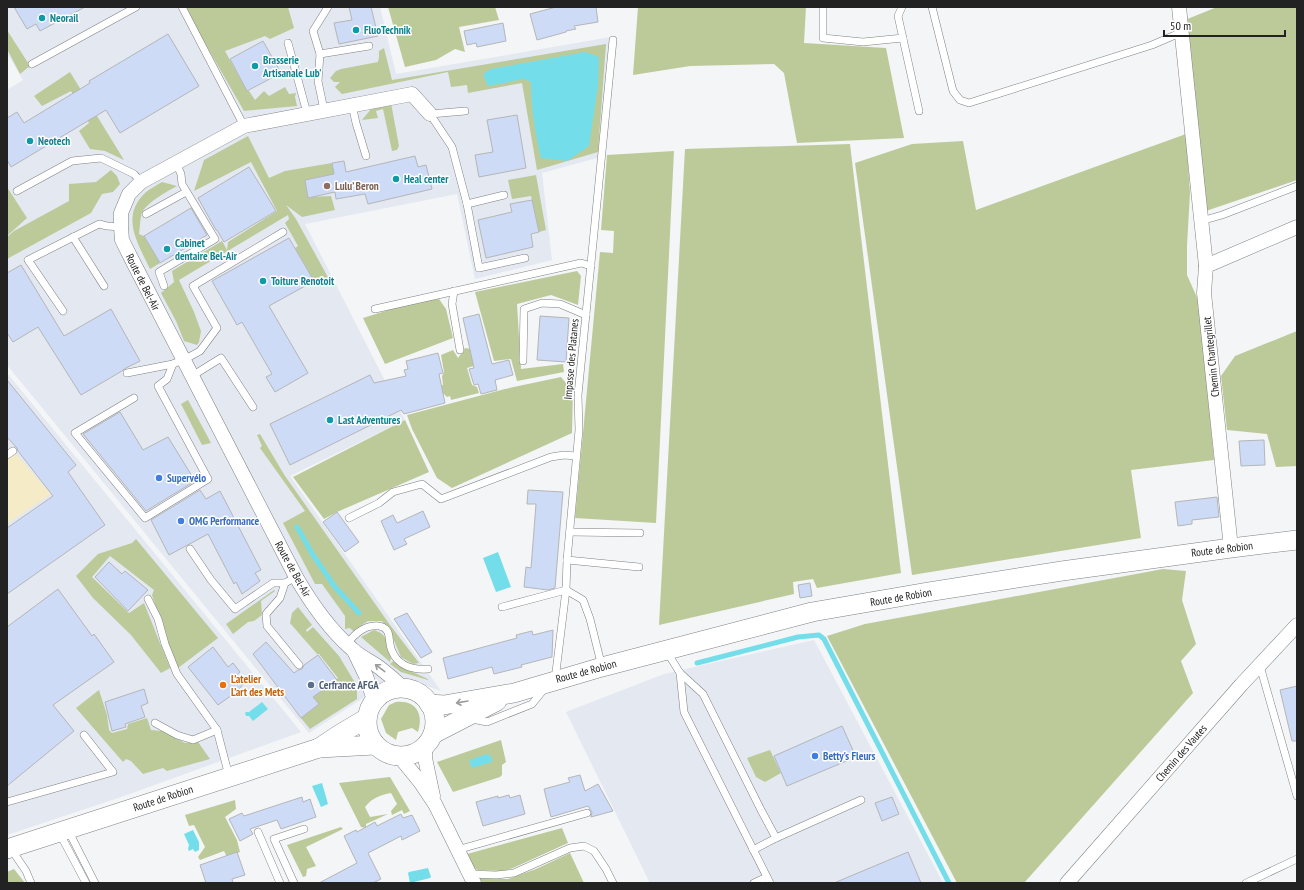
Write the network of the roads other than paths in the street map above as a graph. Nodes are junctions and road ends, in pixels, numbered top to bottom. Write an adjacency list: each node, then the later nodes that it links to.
1 (136, 7): 14 (lane)
2 (182, 7): 21 (lane)
3 (328, 7): 13 (lane)
4 (823, 7): 9 (lane)
5 (902, 7): 9 (lane)
6 (932, 7): 8 (lane)
7 (1179, 7): 8 (street, Chemin Chantegrillet)
8 (1182, 32): 31 (street, Chemin Chantegrillet)
9 (903, 38): 17 (lane)
10 (614, 40): 37 (lane, Impasse des Platanes)
11 (288, 43): 19 (lane)
12 (369, 46): 13 (lane)
13 (320, 54): 16 (lane)
14 (32, 64)
15 (352, 105): 16 (street, Route de Bel-Air); 20 (street, Route de Bel-Air); 22 (lane)
16 (324, 110): 19 (street, Route de Bel-Air)
17 (919, 111)
18 (465, 112): 20 (lane)
19 (308, 113): 21 (street, Route de Bel-Air)
20 (430, 114): 29 (lane)
21 (244, 126): 23 (street, Route de Bel-Air)
22 (366, 156)
23 (176, 163): 24 (street, Route de Bel-Air); 27 (lane)
24 (141, 182): 26 (lane); 32 (street, Route de Bel-Air)
25 (1297, 186): 31 (lane)
26 (17, 191)
27 (186, 192): 30 (lane); 40 (lane)
28 (504, 196): 29 (lane)
29 (467, 204): 36 (lane)
30 (146, 214)
31 (1201, 221): 38 (street, Chemin Chantegrillet)
32 (121, 227): 35 (lane); 47 (street, Route de Bel-Air)
33 (1297, 227): 38 (street)
34 (283, 232): 47 (lane)
35 (73, 237): 39 (lane); 43 (lane)
36 (525, 258)
37 (591, 266): 41 (lane); 44 (lane, Impasse des Platanes)
38 (1206, 266): 57 (street, Chemin Chantegrillet)
39 (104, 286)
40 (164, 286)
41 (454, 291): 42 (lane); 45 (lane)
42 (375, 309)
43 (63, 311)
44 (586, 316): 46 (lane); 52 (lane, Impasse des Platanes)
45 (460, 350)
46 (523, 361)
47 (178, 362): 48 (lane); 49 (street, Route de Bel-Air); 50 (lane)
48 (128, 374)
49 (192, 376): 51 (lane); 61 (street, Route de Bel-Air)
50 (134, 398)
51 (252, 407)
52 (576, 456): 53 (lane); 54 (lane, Impasse des Platanes)
53 (349, 518)
54 (570, 532): 55 (lane); 59 (lane, Impasse des Platanes)
55 (640, 533)
56 (1297, 540): 57 (main road, Route de Robion)
57 (1231, 548): 67 (main road, Route de Robion)
58 (190, 549): 61 (lane)
59 (567, 560): 60 (lane); 62 (lane, Impasse des Platanes)
60 (639, 567)
61 (290, 580): 66 (street, Route de Bel-Air); 68 (lane)
62 (566, 590): 64 (lane); 70 (lane); 73 (lane, Impasse des Platanes)
63 (148, 598): 81 (lane)
64 (502, 607)
65 (1297, 625): 69 (street, Chemin des Vautes)
66 (350, 648): 71 (lane); 74 (street, Route de Bel-Air, one-way to 66); 76 (street, Route de Bel-Air)
67 (666, 650): 70 (main road, Route de Robion); 72 (lane)
68 (299, 665)
69 (1260, 666): 88 (lane); 110 (street, Chemin des Vautes)
70 (602, 667): 73 (main road, Route de Robion)
71 (428, 669)
72 (680, 673): 96 (lane); 99 (lane)
73 (553, 681): 75 (main road, Route de Robion); 79 (lane)
74 (404, 688): 76 (main road); 77 (main road)
75 (514, 693): 77 (main road, Route de Robion, one-way to 77); 79 (main road, Route de Robion)
76 (374, 700): 78 (main road)
77 (429, 704): 83 (main road)
78 (367, 718): 84 (main road); 85 (main road, Route de Robion)
79 (464, 718): 83 (main road, Route de Robion)
80 (155, 723): 81 (lane)
81 (217, 730): 87 (lane)
82 (84, 734): 90 (lane)
83 (429, 740): 86 (main road); 91 (street)
84 (375, 745): 85 (main road, Route de Robion); 86 (main road)
85 (319, 748): 87 (main road, Route de Robion)
86 (399, 756): 91 (street)
87 (229, 776): 94 (main road, Route de Robion)
88 (1297, 796)
89 (862, 800): 96 (lane)
90 (7, 802)
91 (435, 804): 98 (street)
92 (588, 813): 98 (lane)
93 (304, 829): 107 (lane)
94 (64, 831): 97 (main road, Route de Robion); 104 (lane); 105 (lane)
95 (258, 832): 106 (lane)
96 (776, 838): 99 (lane)
97 (8, 847): 103 (lane)
98 (457, 850): 101 (street)
99 (753, 850): 102 (lane)
100 (1297, 860): 111 (lane)
101 (472, 879): 108 (lane)
102 (768, 880): 109 (lane)
103 (31, 883)
104 (86, 883)
105 (95, 883)
106 (280, 883)
107 (294, 883)
108 (612, 883)
109 (754, 883)
110 (1067, 883)
111 (1246, 883)

